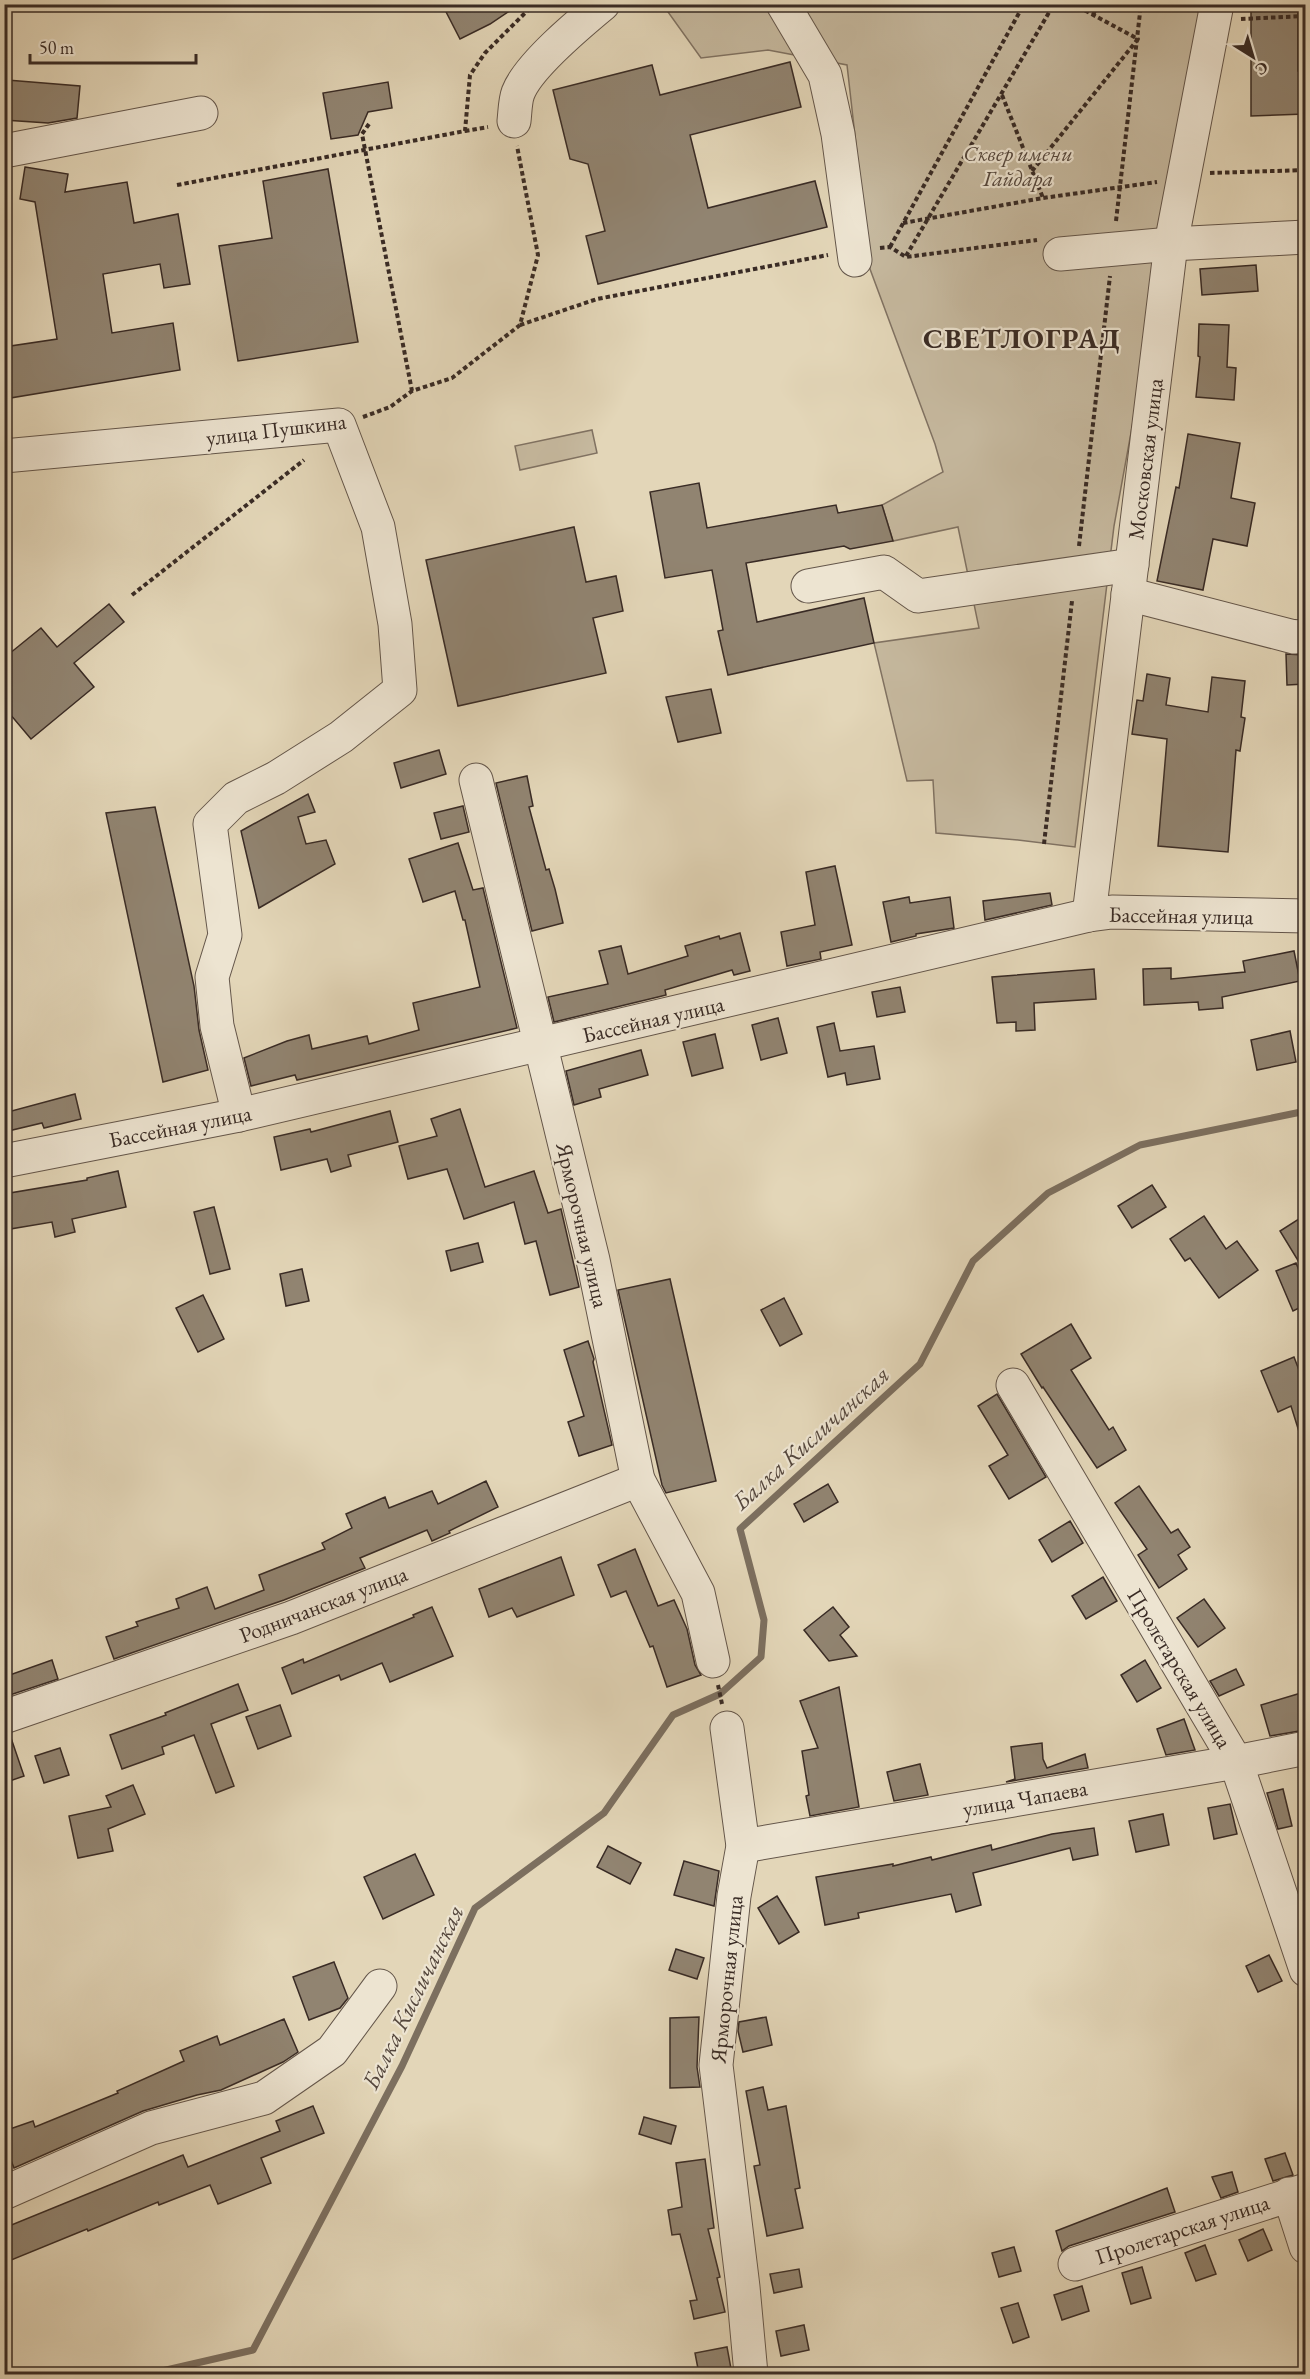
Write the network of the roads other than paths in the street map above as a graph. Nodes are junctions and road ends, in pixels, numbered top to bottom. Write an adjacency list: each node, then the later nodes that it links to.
1 (603, 4): 5 (street)
2 (783, 4): 10 (street)
3 (1217, 4): 8 (street, Московская улица)
4 (201, 113): 6 (street)
5 (514, 121)
6 (4, 151)
7 (1305, 237): 8 (street)
8 (1171, 244): 9 (street); 12 (street, Московская улица)
9 (1060, 254)
10 (854, 255)
11 (4, 456): 19 (street, улица Пушкина)
12 (1130, 580): 13 (street); 14 (street); 16 (street, Московская улица)
13 (808, 586)
14 (1305, 636)
15 (476, 780): 18 (street, Ярморочная улица)
16 (1089, 915): 17 (street, Бассейная улица); 18 (street, Бассейная улица)
17 (1305, 916)
18 (540, 1046): 19 (street, Бассейная улица); 22 (street, Ярморочная улица)
19 (238, 1115): 20 (street, Бассейная улица)
20 (4, 1161)
21 (1012, 1385): 27 (street, Пролетарская улица)
22 (638, 1480): 23 (street, Ярморочная улица); 24 (street, Родничанская улица)
23 (713, 1661)
24 (4, 1717)
25 (727, 1728): 28 (street, Ярморочная улица)
26 (1305, 1748): 27 (street, улица Чапаева)
27 (1236, 1762): 28 (street, улица Чапаева); 29 (street, Пролетарская улица)
28 (744, 1846): 35 (street, Ярморочная улица)
29 (1305, 1970)
30 (380, 1986): 32 (street)
31 (1298, 2192): 33 (street, Пролетарская улица); 34 (street, Пролетарская улица)
32 (4, 2193)
33 (1305, 2247)
34 (1075, 2264)
35 (751, 2374)

